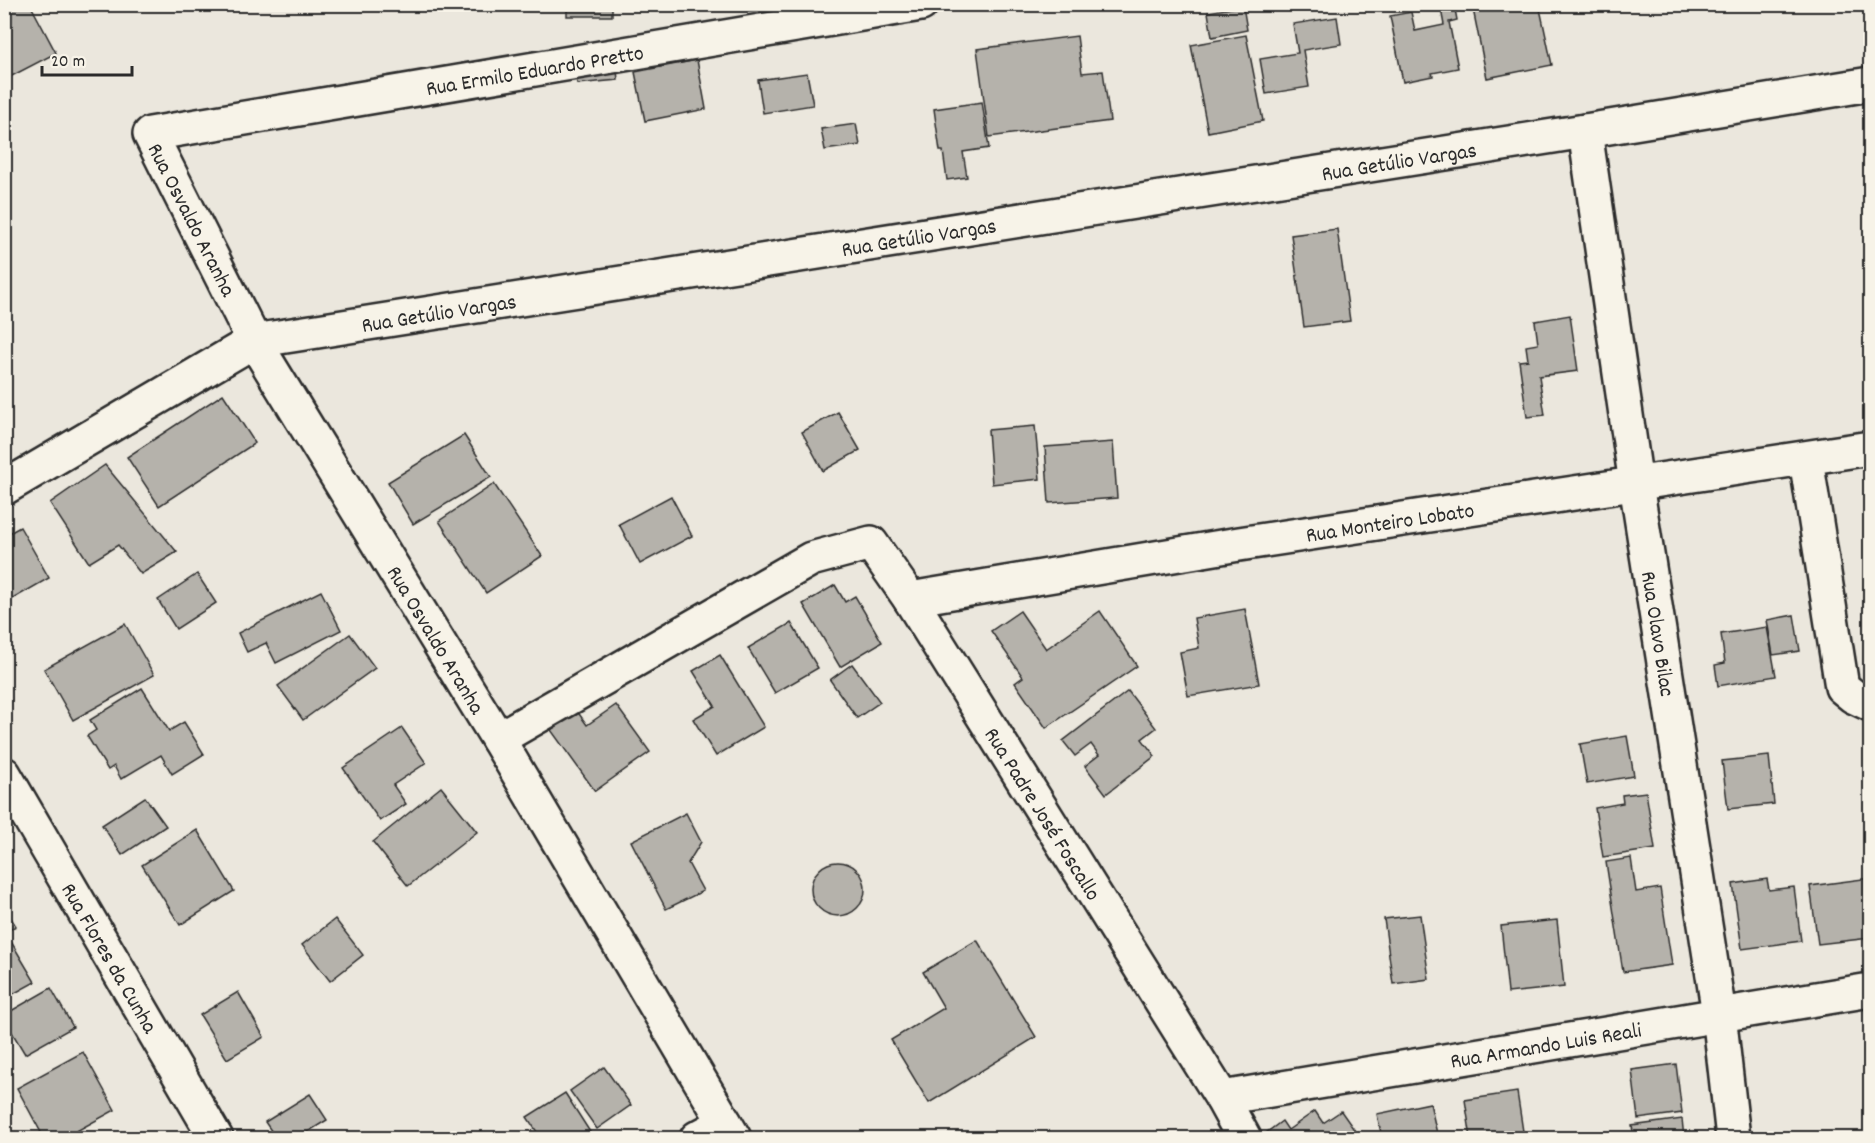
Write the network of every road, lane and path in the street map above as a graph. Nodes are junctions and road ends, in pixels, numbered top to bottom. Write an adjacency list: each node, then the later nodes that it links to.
1 (921, 4): 4 (street, Rua Ermilo Eduardo Pretto)
2 (1870, 84): 3 (street, Rua Getúlio Vargas)
3 (1586, 130): 5 (street, Rua Getúlio Vargas); 8 (street, Rua Olavo Bilac)
4 (150, 134): 5 (street, Rua Osvaldo Aranha)
5 (254, 341): 9 (street, Rua Getúlio Vargas); 12 (street, Rua Osvaldo Aranha)
6 (1870, 448): 7 (street, Rua Monteiro Lobato)
7 (1806, 459): 8 (street, Rua Monteiro Lobato); 11 (street)
8 (1636, 484): 10 (street, Rua Monteiro Lobato); 15 (street, Rua Olavo Bilac)
9 (4, 488)
10 (910, 599): 12 (street, Rua Padre José Foscallo); 16 (street, Rua Padre José Foscallo)
11 (1870, 704)
12 (498, 739): 17 (street, Rua Osvaldo Aranha)
13 (4, 774): 18 (street, Rua Flores da Cunha)
14 (1870, 990): 15 (street, Rua Armando Luis Reali)
15 (1719, 1014): 16 (street, Rua Armando Luis Reali); 20 (street, Rua Olavo Bilac)
16 (1222, 1098): 19 (street, Rua Padre José Foscallo)
17 (719, 1133)
18 (216, 1138)
19 (1244, 1138)
20 (1733, 1138)

